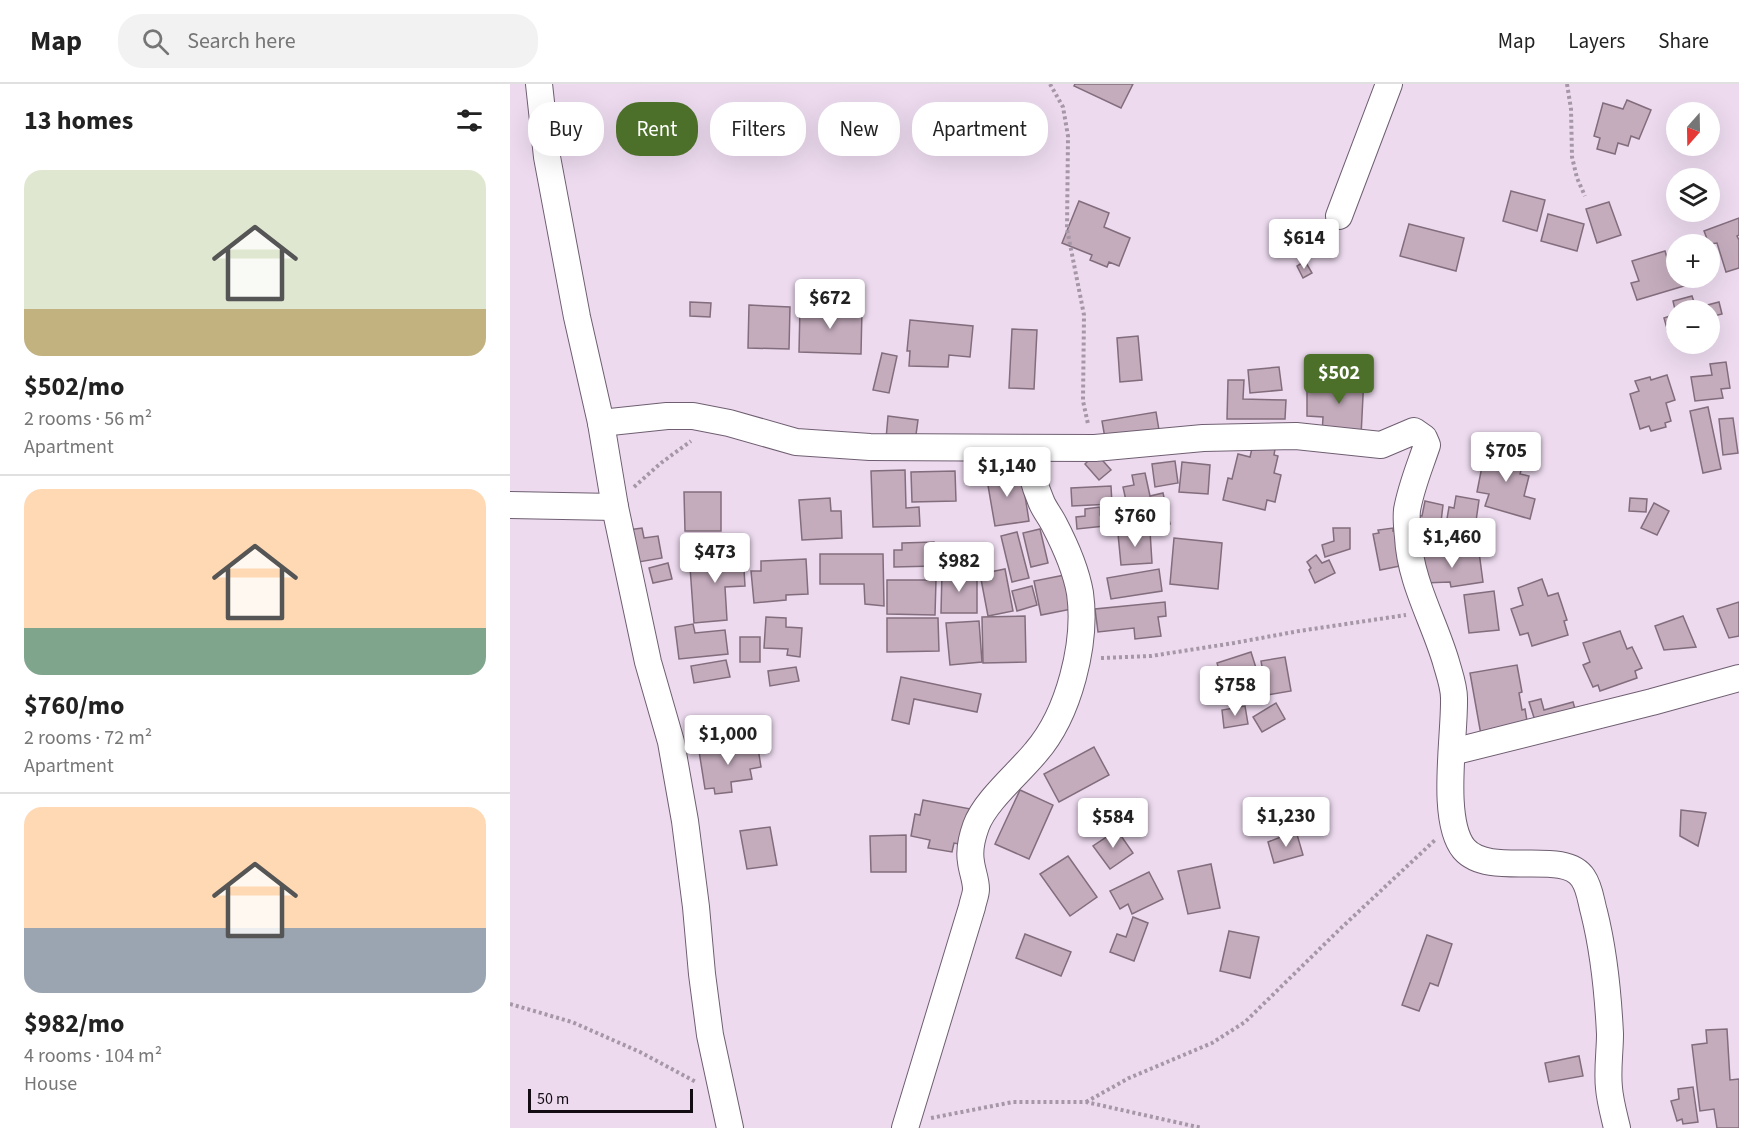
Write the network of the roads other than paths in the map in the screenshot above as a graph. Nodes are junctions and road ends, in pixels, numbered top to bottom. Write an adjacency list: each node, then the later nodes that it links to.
1 (539, 84): 4 (street)
2 (1389, 84): 3 (street)
3 (1339, 216)
4 (601, 423): 5 (street); 7 (street)
5 (1027, 448): 9 (street); 10 (street)
6 (510, 505): 7 (street)
7 (615, 507): 11 (street)
8 (1739, 678): 9 (street)
9 (1452, 752): 12 (street)
10 (906, 1126)
11 (730, 1128)
12 (1618, 1128)

